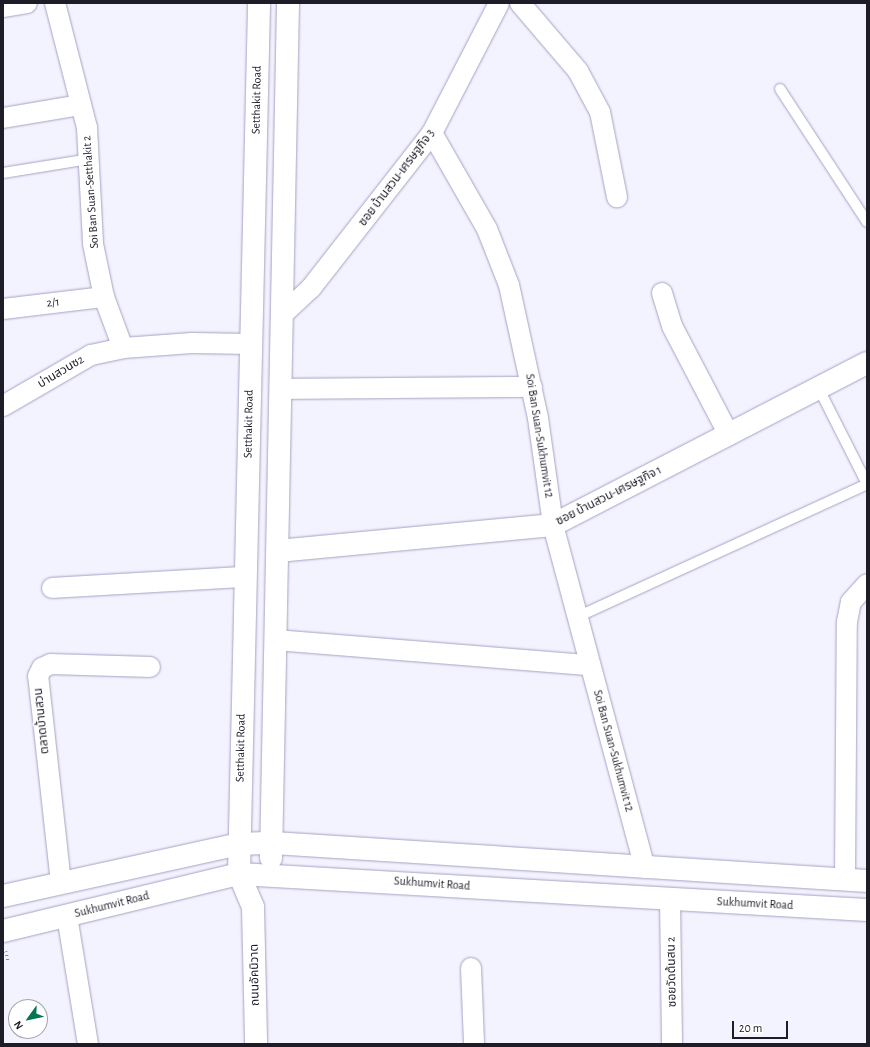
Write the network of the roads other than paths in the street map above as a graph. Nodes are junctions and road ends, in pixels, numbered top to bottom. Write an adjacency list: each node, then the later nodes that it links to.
1 (26, 3): 7 (street)
2 (55, 3): 9 (street, Soi Ban Suan-Setthakit 2)
3 (259, 3): 20 (main road, Setthakit Road)
4 (288, 3): 19 (main road)
5 (499, 3): 11 (street, ซอย บ้านสวน-เศรษฐกิจ 3)
6 (521, 3): 14 (street)
7 (3, 7)
8 (780, 89): 15 (lane)
9 (81, 105): 10 (street); 12 (street, Soi Ban Suan-Setthakit 2)
10 (3, 118)
11 (432, 134): 19 (street, ซอย บ้านสวน-เศรษฐกิจ 3); 23 (street, Soi Ban Suan-Sukhumvit 12)
12 (89, 159): 13 (lane); 17 (street, Soi Ban Suan-Setthakit 2)
13 (3, 173)
14 (616, 197)
15 (867, 222)
16 (662, 293): 27 (street)
17 (104, 297): 18 (street, 2/1); 21 (street, Soi Ban Suan-Setthakit 2)
18 (3, 309)
19 (282, 315): 24 (main road)
20 (251, 344): 21 (street); 31 (main road, Setthakit Road)
21 (123, 348): 26 (street, บ่านสวนซ2)
22 (867, 363): 25 (main road, ซอย บ้านสวน-เศรษฐกิจ 1)
23 (532, 387): 24 (street); 29 (street, Soi Ban Suan-Sukhumvit 12)
24 (281, 389): 30 (main road)
25 (819, 389): 27 (main road, ซอย บ้านสวน-เศรษฐกิจ 1); 28 (lane)
26 (3, 406)
27 (729, 435): 29 (main road, ซอย บ้านสวน-เศรษฐกิจ 1)
28 (867, 484): 34 (lane)
29 (553, 524): 30 (main road, ซอย บ้านสวน-เศรษฐกิจ 1); 34 (street, Soi Ban Suan-Sukhumvit 12)
30 (278, 551): 35 (main road)
31 (245, 577): 33 (street); 39 (main road, Setthakit Road)
32 (867, 584): 43 (street)
33 (52, 588)
34 (577, 617): 36 (street, Soi Ban Suan-Sukhumvit 12)
35 (276, 640): 36 (street); 38 (main road)
36 (589, 665): 40 (street, Soi Ban Suan-Sukhumvit 12)
37 (150, 667): 45 (street, ตลาดบ้านสวน)
38 (273, 843): 39 (main road); 40 (main road); 41 (main road)
39 (239, 844): 42 (main road, Setthakit Road); 45 (main road)
40 (645, 868): 43 (main road)
41 (270, 873): 42 (main road, Sukhumvit Road); 47 (main road, Sukhumvit Road); 48 (main road, ถนนอัคนิวาต)
42 (239, 874): 48 (main road, ถนนอัคนิวาต); 50 (main road, Sukhumvit Road)
43 (845, 880): 44 (main road)
44 (867, 881)
45 (61, 883): 46 (main road)
46 (3, 896)
47 (670, 899): 49 (main road, Sukhumvit Road); 56 (street, ซอยวัดต้นสน 2)
48 (253, 907): 54 (main road, ถนนอัคนิวาต)
49 (867, 910)
50 (67, 916): 51 (main road, Sukhumvit Road); 53 (street)
51 (3, 931)
52 (471, 968): 55 (street)
53 (88, 1044)
54 (256, 1044)
55 (474, 1044)
56 (672, 1044)

